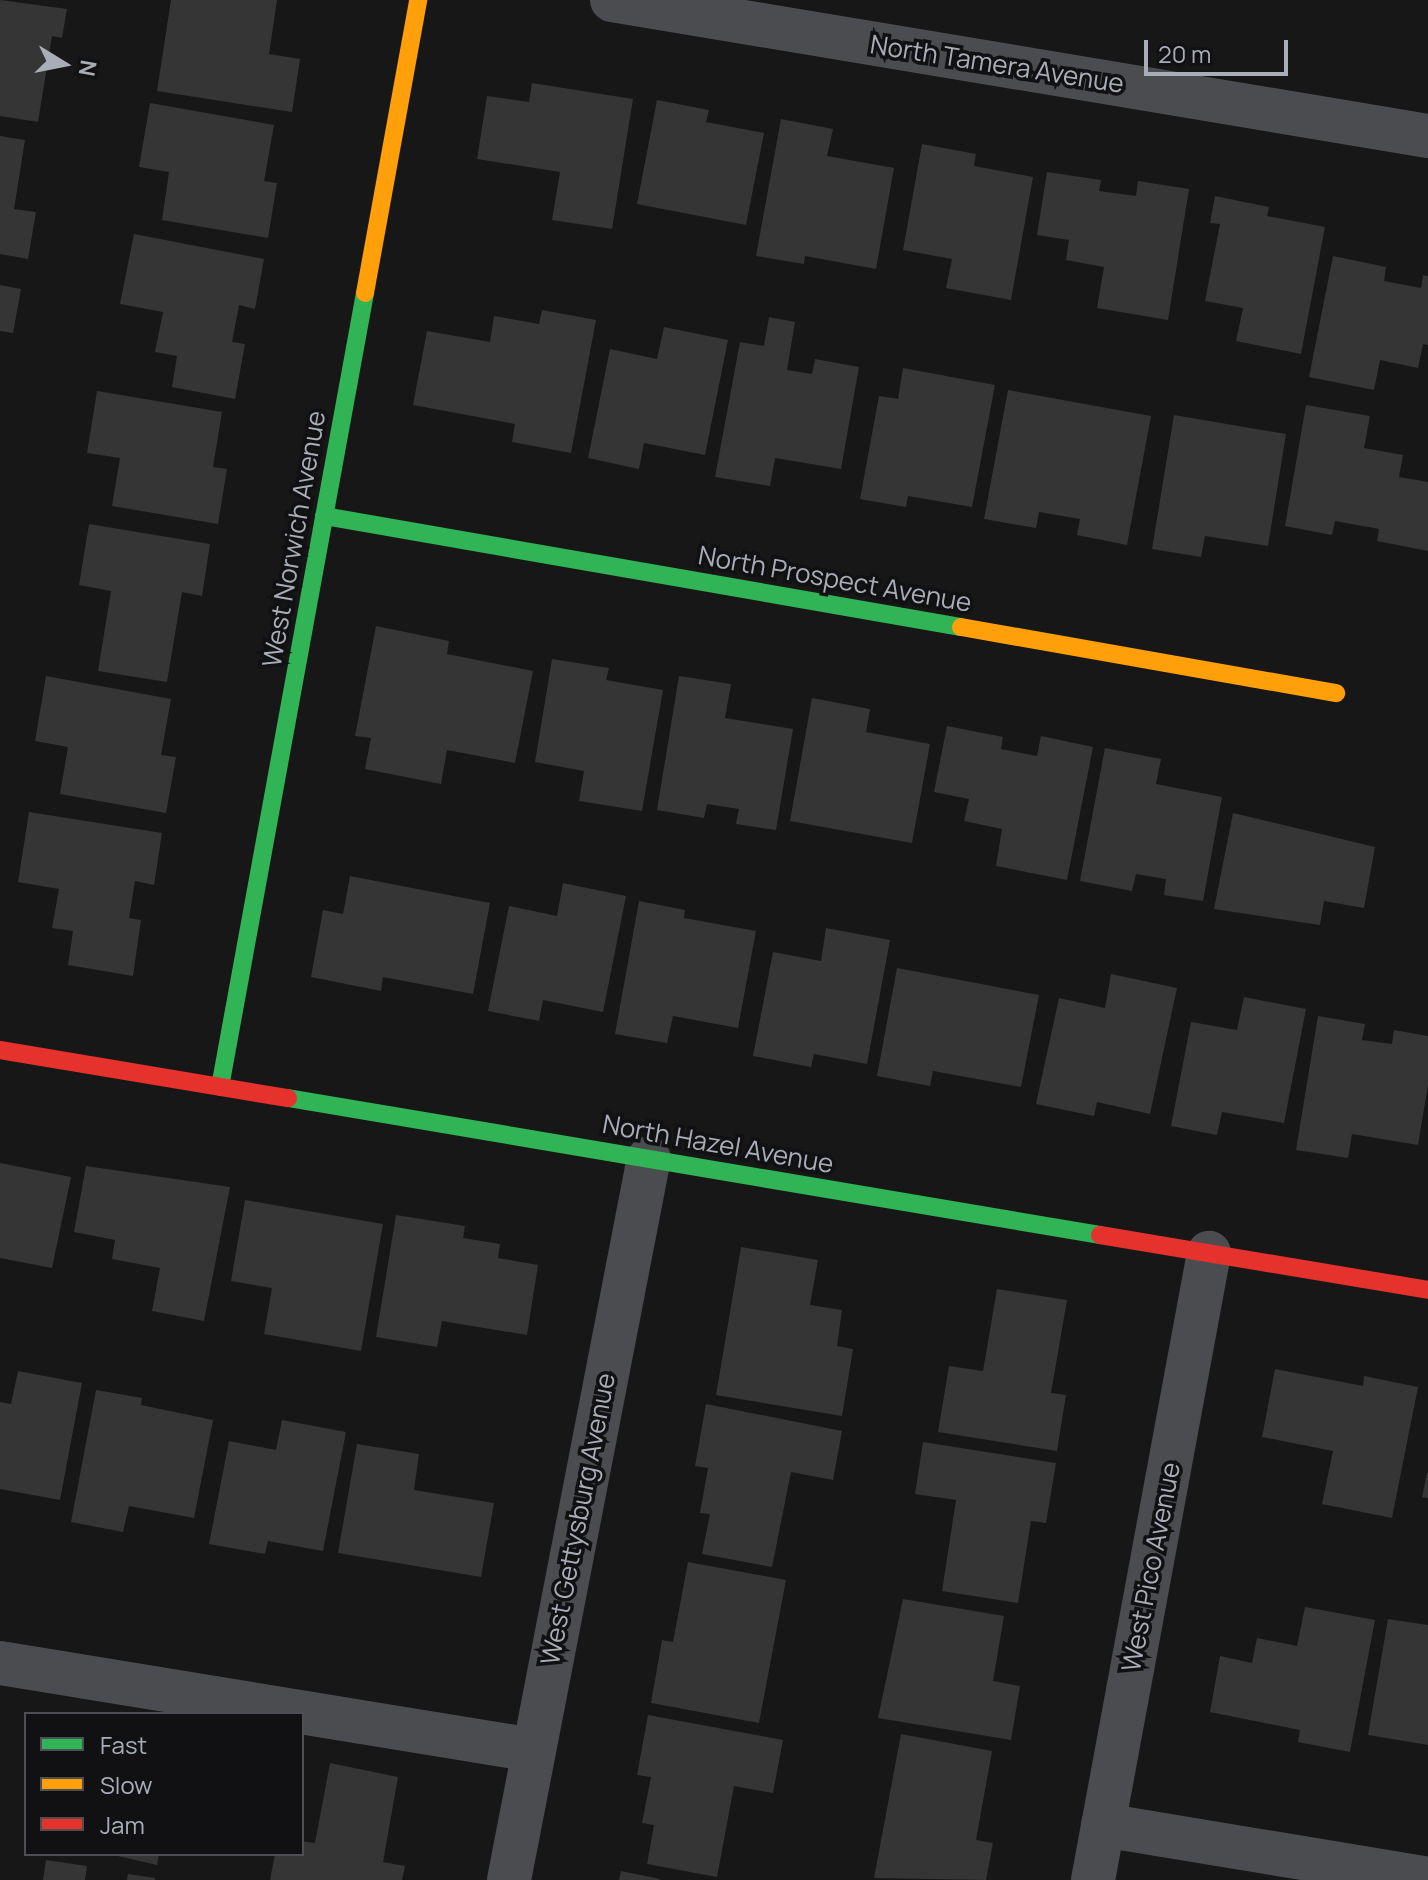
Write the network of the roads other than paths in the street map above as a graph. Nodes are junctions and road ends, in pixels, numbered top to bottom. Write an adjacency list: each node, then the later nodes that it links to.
1 (418, 0): 4 (street, West Norwich Avenue)
2 (612, 0): 3 (street, North Tamera Avenue)
3 (1428, 136)
4 (324, 516): 5 (street, North Prospect Avenue); 7 (street, West Norwich Avenue)
5 (1336, 693)
6 (0, 1050): 7 (street, North Hazel Avenue)
7 (220, 1087): 8 (street, North Hazel Avenue)
8 (649, 1158): 9 (street, North Hazel Avenue); 14 (street, West Gettysburg Avenue)
9 (1209, 1253): 10 (street, North Hazel Avenue); 15 (street, West Pico Avenue)
10 (1428, 1290)
11 (0, 1663): 12 (street)
12 (300, 1712)
13 (304, 1713): 14 (street)
14 (533, 1750): 17 (street, West Gettysburg Avenue)
15 (1103, 1825): 16 (street); 18 (street, West Pico Avenue)
16 (1428, 1879)
17 (509, 1880)
18 (1093, 1880)

